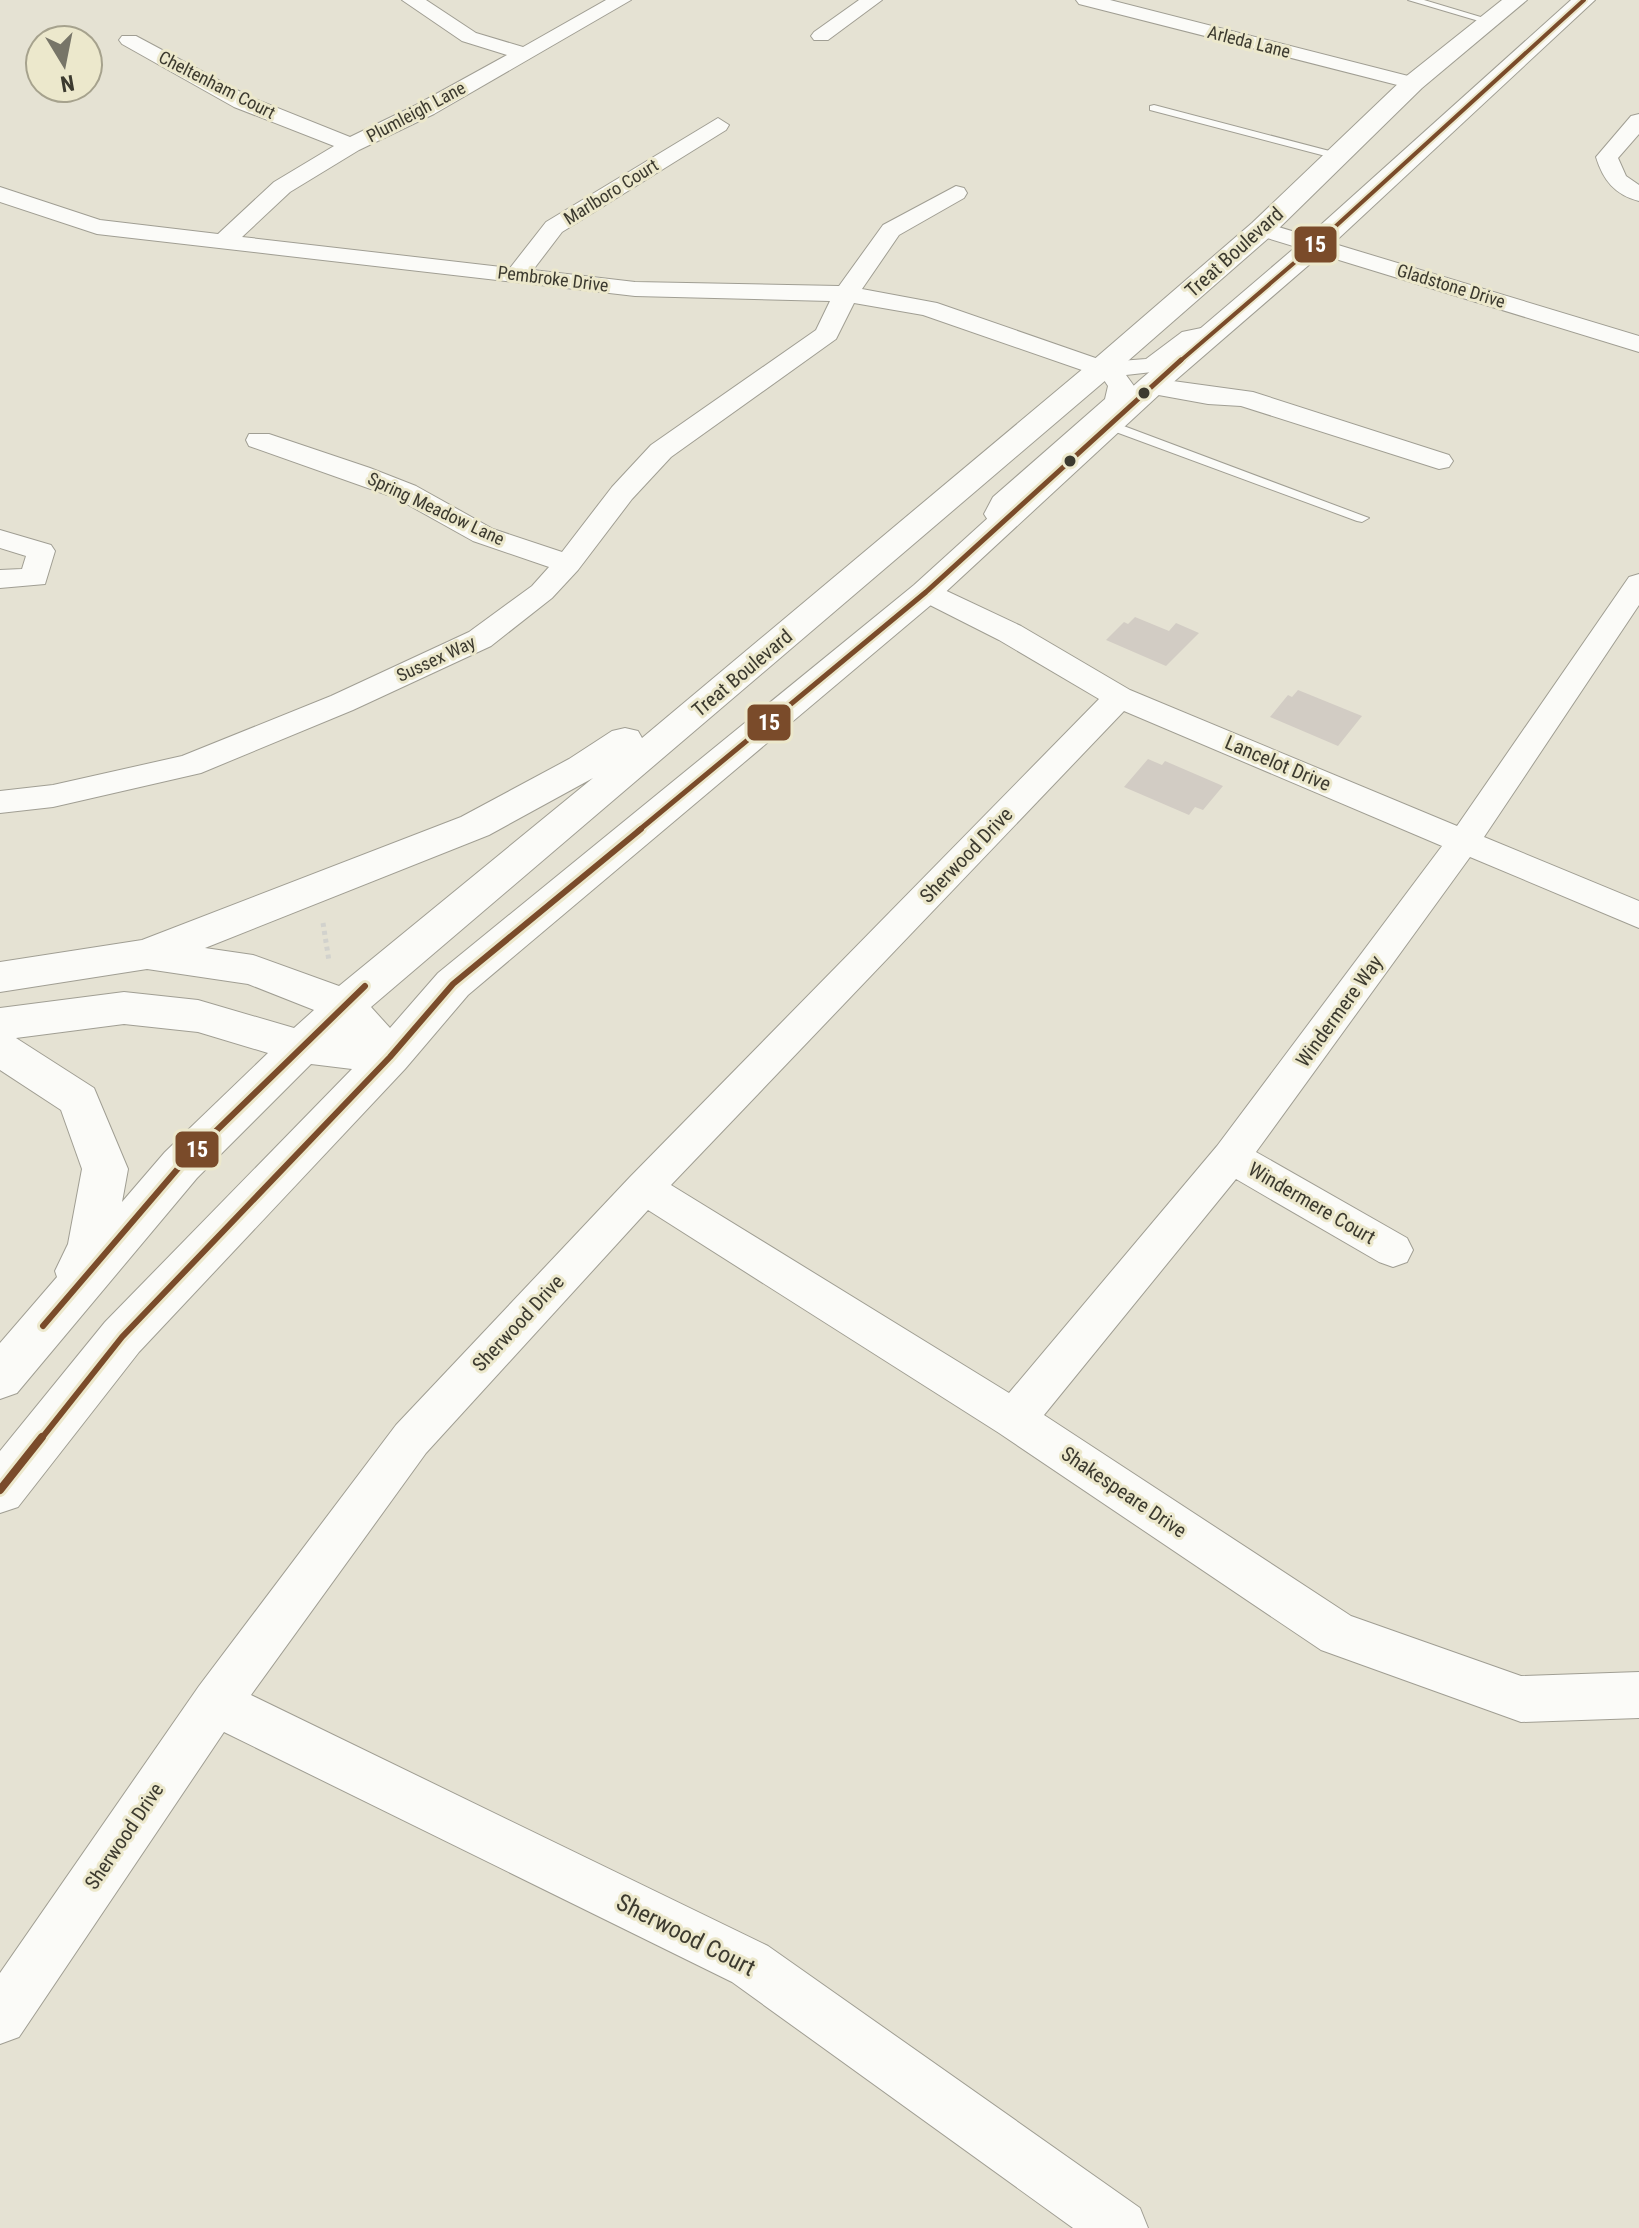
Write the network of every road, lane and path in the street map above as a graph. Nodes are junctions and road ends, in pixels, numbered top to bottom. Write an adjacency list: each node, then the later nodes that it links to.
1 (412, 0): 11 (street)
2 (621, 0): 11 (street, Plumleigh Lane)
3 (872, 0): 9 (street)
4 (1086, 0): 12 (street, Arleda Lane)
5 (1413, 0): 8 (lane)
6 (1516, 0): 8 (main road, Treat Boulevard)
7 (1584, 0): 23 (main road)
8 (1489, 21): 12 (main road, Treat Boulevard)
9 (821, 36)
10 (129, 40): 16 (street, Cheltenham Court)
11 (522, 53): 16 (street, Plumleigh Lane)
12 (1413, 83): 17 (main road, Treat Boulevard)
13 (1154, 108): 17 (lane)
14 (1639, 121): 19 (street)
15 (718, 125): 24 (street, Marlboro Court)
16 (351, 145): 22 (street, Plumleigh Lane)
17 (1337, 156): 21 (main road, Treat Boulevard)
18 (956, 193): 25 (street, Sussex Way)
19 (1639, 194)
20 (4, 200): 22 (street, Pembroke Drive)
21 (1262, 229): 23 (street, Gladstone Drive); 28 (main road, Treat Boulevard)
22 (223, 242): 24 (street, Pembroke Drive)
23 (1315, 245): 26 (main road); 27 (street, Gladstone Drive)
24 (518, 274): 25 (street, Pembroke Drive)
25 (846, 294): 28 (street, Pembroke Drive); 36 (street, Sussex Way)
26 (1211, 334): 28 (street, Pembroke Drive); 29 (main road)
27 (1639, 344)
28 (1102, 368): 34 (street); 40 (main road, Treat Boulevard)
29 (1161, 378): 30 (main road); 32 (street)
30 (1109, 425): 33 (lane); 34 (main road)
31 (259, 440): 36 (street, Spring Meadow Lane)
32 (1439, 461)
33 (1362, 518)
34 (1003, 522): 39 (main road)
35 (0, 539): 37 (street)
36 (568, 564): 42 (street, Sussex Way)
37 (0, 579)
38 (1639, 583): 43 (street, Windermere Way)
39 (926, 592): 41 (street, Lancelot Drive); 53 (main road)
40 (789, 635): 46 (main road); 49 (main road, Treat Boulevard)
41 (1119, 697): 43 (street, Lancelot Drive); 55 (street, Sherwood Drive)
42 (0, 802)
43 (1464, 841): 45 (street, Lancelot Drive); 54 (street, Windermere Way)
44 (320, 910): 47 (path)
45 (1639, 915)
46 (147, 954): 48 (main road); 49 (main road)
47 (330, 963)
48 (0, 977)
49 (345, 1005): 51 (main road, Treat Boulevard); 53 (main road)
50 (0, 1024): 51 (main road)
51 (302, 1047): 53 (main road); 57 (main road, Treat Boulevard)
52 (0, 1049): 57 (main road)
53 (390, 1057): 60 (main road)
54 (1231, 1157): 56 (street, Windermere Court); 59 (street, Windermere Way)
55 (644, 1188): 59 (street, Shakespeare Drive); 62 (street, Sherwood Drive)
56 (1393, 1250)
57 (61, 1304): 58 (main road, Treat Boulevard)
58 (0, 1378)
59 (1014, 1419): 61 (street, Shakespeare Drive)
60 (0, 1490)
61 (1639, 1695)
62 (216, 1703): 63 (street, Sherwood Drive); 64 (street, Sherwood Court)
63 (0, 2018)
64 (1120, 2228)

